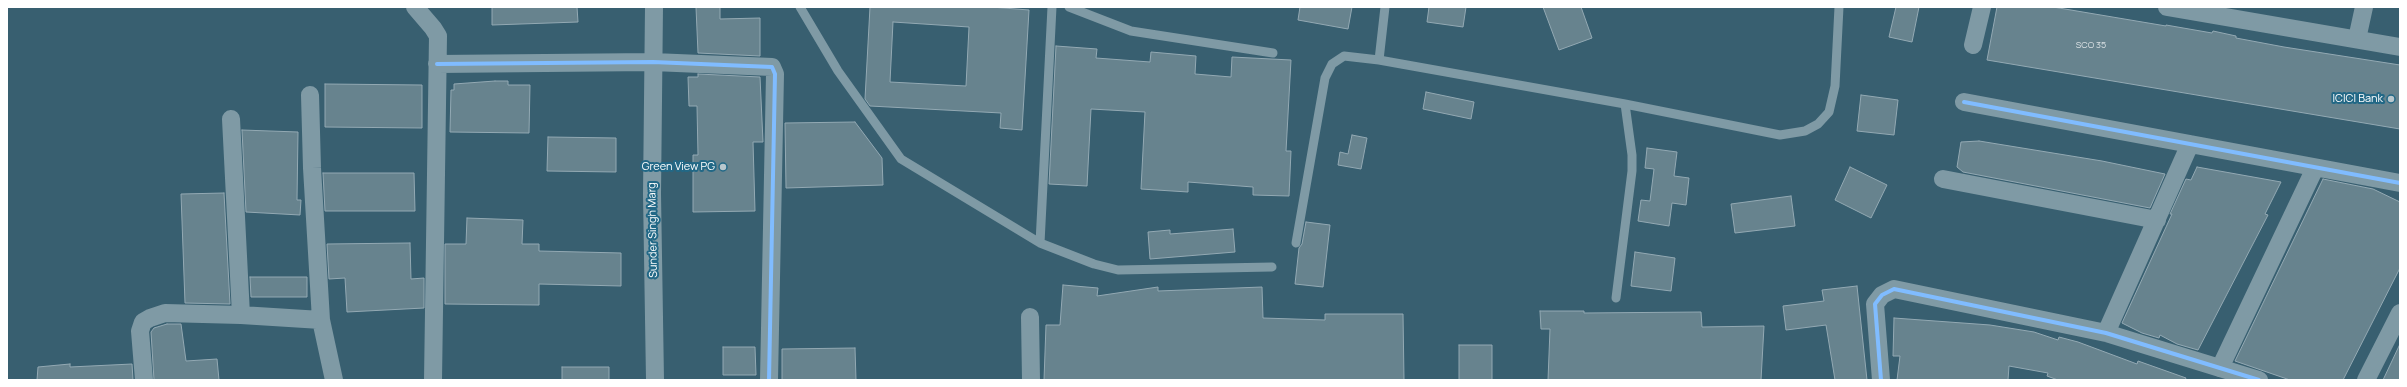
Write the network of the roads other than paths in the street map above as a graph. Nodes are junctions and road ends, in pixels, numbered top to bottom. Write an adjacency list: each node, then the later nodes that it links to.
1 (415, 7): 18 (street)
2 (654, 7): 17 (street, Sunder Singh Marg)
3 (800, 7): 28 (lane)
4 (1052, 7): 28 (lane)
5 (1069, 7): 11 (lane)
6 (1385, 7): 16 (lane)
7 (1839, 7): 21 (lane)
8 (1982, 7): 13 (street)
9 (2167, 7): 12 (street)
10 (2364, 7): 12 (street)
11 (1096, 11): 15 (lane)
12 (2357, 39): 14 (street)
13 (1973, 46)
14 (2400, 47)
15 (1273, 53)
16 (1379, 60): 21 (lane); 29 (lane)
17 (653, 62): 18 (street); 41 (street, Sunder Singh Marg); 42 (street)
18 (436, 64): 40 (street)
19 (310, 95): 35 (street)
20 (1964, 102): 23 (street)
21 (1626, 104): 31 (lane)
22 (231, 119): 33 (street)
23 (2190, 144): 24 (street); 27 (street)
24 (2315, 168): 26 (street); 37 (street)
25 (1942, 180): 27 (street)
26 (2400, 184)
27 (2157, 220): 36 (street)
28 (1040, 243): 30 (lane)
29 (1296, 243)
30 (1272, 267)
31 (1616, 298)
32 (2400, 313): 46 (street)
33 (241, 315): 35 (street); 38 (street)
34 (1030, 317): 43 (street)
35 (321, 320): 39 (street)
36 (2106, 333): 37 (street); 44 (street)
37 (2220, 368): 45 (street)
38 (144, 380)
39 (334, 380)
40 (433, 380)
41 (655, 380)
42 (769, 380)
43 (1031, 380)
44 (1881, 380)
45 (2259, 380)
46 (2366, 380)

